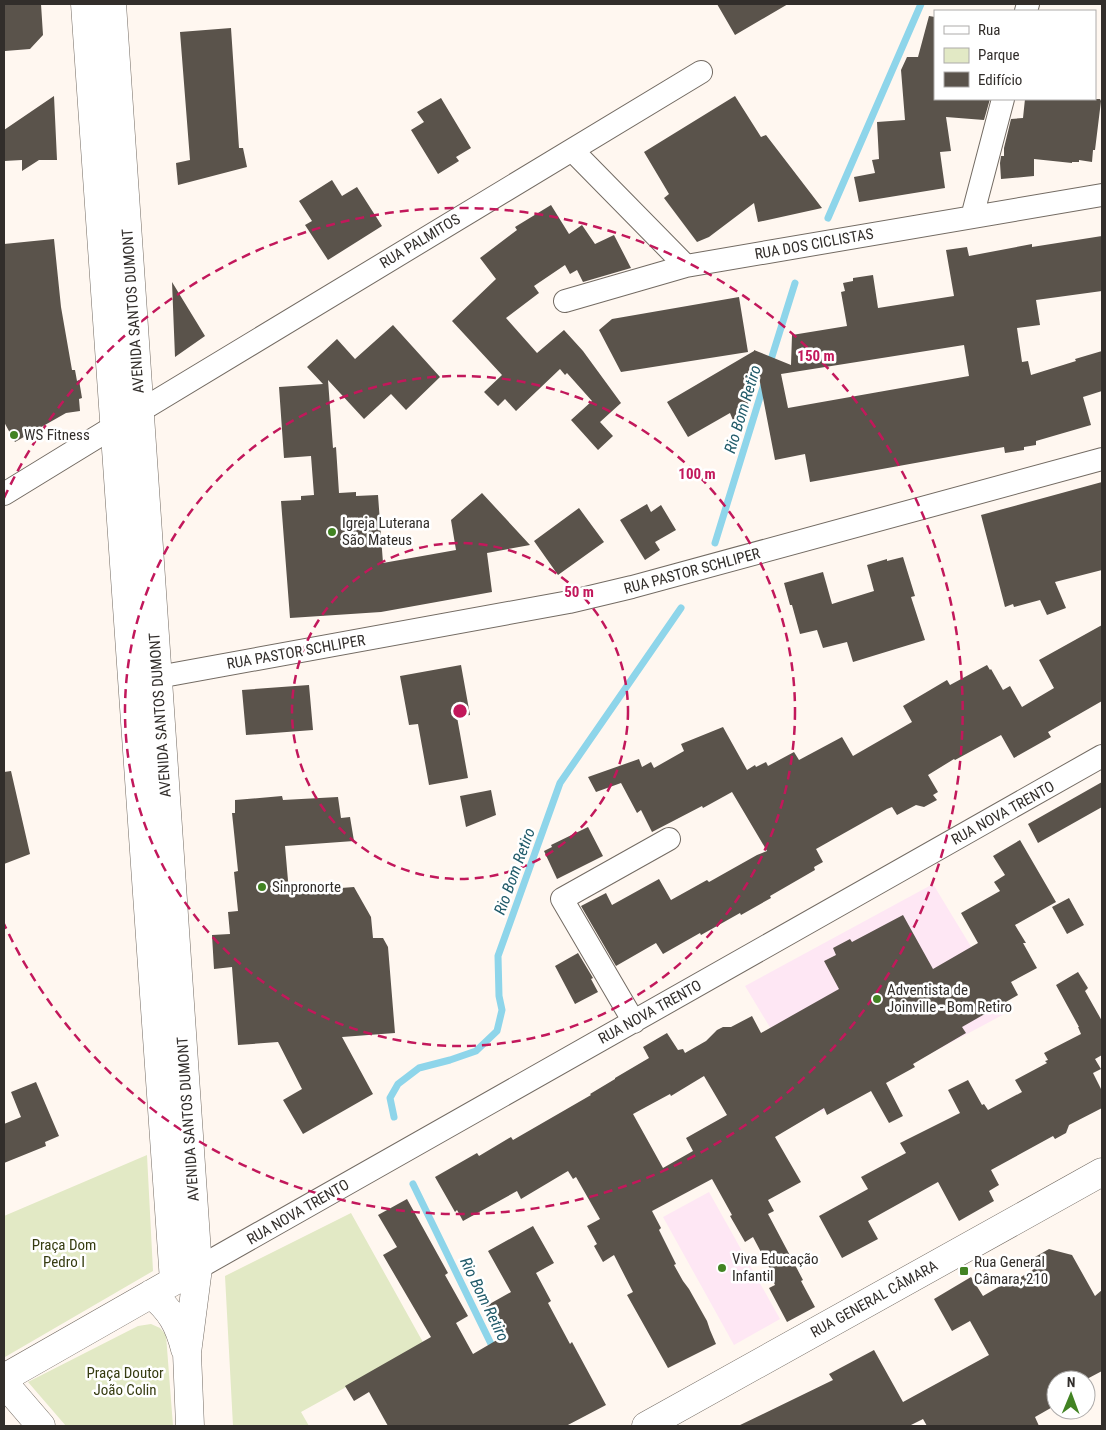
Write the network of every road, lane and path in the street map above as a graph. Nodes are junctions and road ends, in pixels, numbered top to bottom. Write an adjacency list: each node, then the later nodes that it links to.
1 (86, 4): 11 (main road, AVENIDA SANTOS DUMONT)
2 (112, 4): 10 (main road, AVENIDA SANTOS DUMONT)
3 (701, 72): 5 (street, RUA PALMITOS)
4 (1003, 100): 7 (street)
5 (572, 150): 8 (street); 10 (street, RUA PALMITOS)
6 (1102, 195): 7 (street, RUA DOS CICLISTAS)
7 (972, 217): 8 (street, RUA DOS CICLISTAS)
8 (686, 266): 9 (street, RUA DOS CICLISTAS)
9 (565, 301)
10 (140, 411): 14 (main road, AVENIDA SANTOS DUMONT)
11 (115, 426): 13 (street); 20 (main road, AVENIDA SANTOS DUMONT)
12 (1102, 459): 14 (street, RUA PASTOR SCHLIPER)
13 (4, 494)
14 (158, 677): 19 (main road, AVENIDA SANTOS DUMONT)
15 (1102, 756): 17 (street, RUA NOVA TRENTO)
16 (669, 839): 17 (street)
17 (634, 1022): 19 (street, RUA NOVA TRENTO)
18 (1102, 1172): 26 (main road, RUA GENERAL CÂMARA)
19 (198, 1268): 21 (main road, AVENIDA SANTOS DUMONT)
20 (163, 1288): 21 (main road); 22 (main road)
21 (186, 1353): 25 (main road, AVENIDA SANTOS DUMONT)
22 (4, 1378)
23 (4, 1383): 24 (main road)
24 (41, 1426)
25 (190, 1426)
26 (646, 1426)

